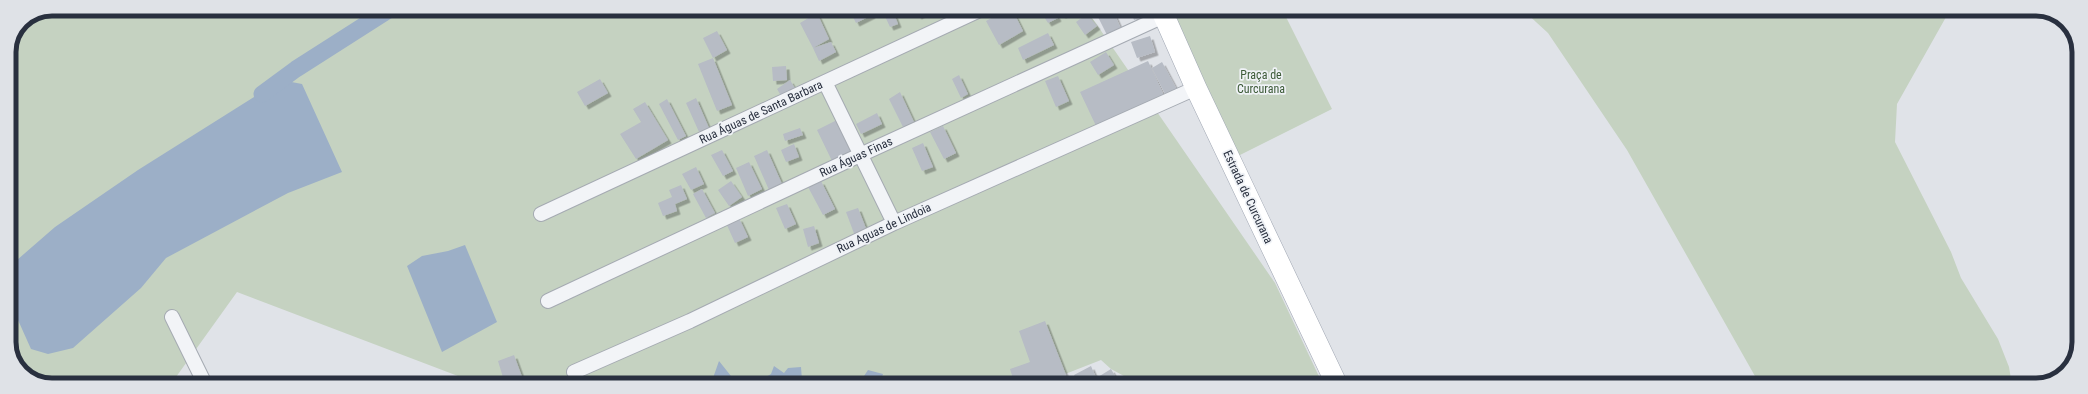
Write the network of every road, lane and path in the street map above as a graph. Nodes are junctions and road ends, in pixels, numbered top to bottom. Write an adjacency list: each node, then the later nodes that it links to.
1 (967, 16): 4 (street, Rua Águas de Santa Barbara)
2 (1157, 16): 6 (street, Rua Águas Finas)
3 (1164, 16): 5 (main road, Estrada de Curcurana)
4 (825, 82): 6 (street); 7 (street, Rua Águas de Santa Barbara)
5 (1196, 88): 8 (street, Rua Aguas de Lindoia); 13 (main road, Estrada de Curcurana)
6 (860, 155): 8 (street); 9 (street, Rua Águas Finas)
7 (541, 214)
8 (894, 223): 11 (street, Rua Aguas de Lindoia)
9 (548, 301)
10 (172, 317): 12 (street)
11 (574, 372)
12 (202, 378)
13 (1334, 378)

